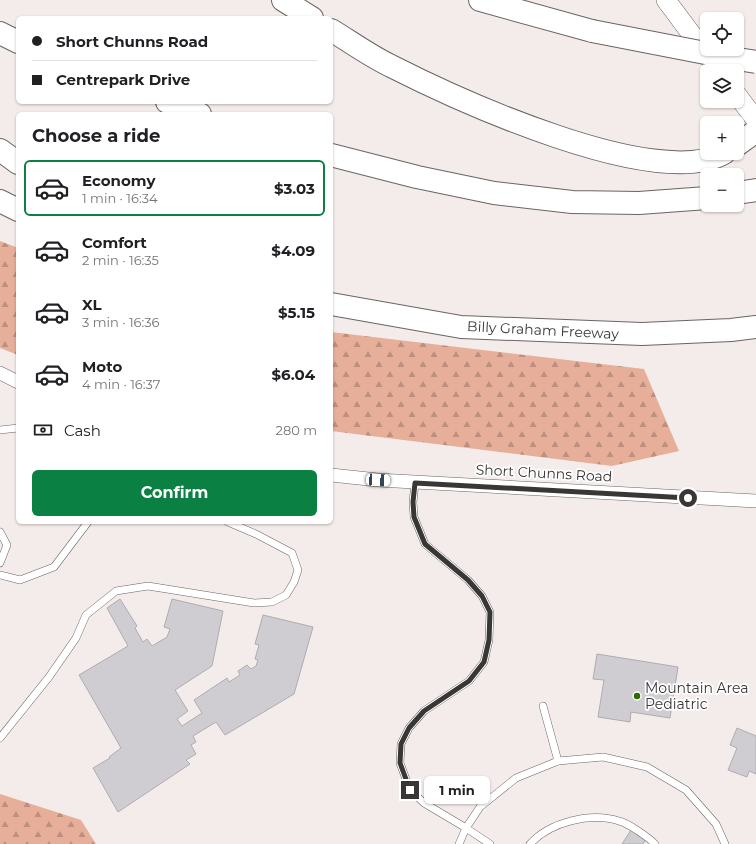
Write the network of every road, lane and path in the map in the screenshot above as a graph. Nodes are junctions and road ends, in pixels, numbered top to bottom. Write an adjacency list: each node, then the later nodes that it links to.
1 (283, 0): 4 (highway)
2 (480, 0): 8 (highway, bridge)
3 (666, 0): 9 (main road)
4 (309, 16)
5 (333, 31): 18 (highway)
6 (0, 33): 7 (highway)
7 (16, 41)
8 (756, 62)
9 (714, 64)
10 (172, 104): 12 (highway)
11 (744, 104): 13 (main road)
12 (194, 112)
13 (756, 120)
14 (756, 131): 15 (highway)
15 (744, 140)
16 (0, 150): 19 (highway)
17 (333, 156): 22 (highway)
18 (706, 160)
19 (16, 162)
20 (756, 190): 21 (highway)
21 (744, 192)
22 (700, 199)
23 (0, 201): 24 (highway)
24 (16, 209)
25 (333, 293): 27 (highway)
26 (333, 304): 27 (highway, Billy Graham Freeway)
27 (383, 313): 28 (highway, Billy Graham Freeway)
28 (756, 328)
29 (0, 373): 30 (street)
30 (16, 381)
31 (16, 428): 32 (lane)
32 (0, 430)
33 (333, 475): 34 (street, Short Chunns Road)
34 (415, 483): 35 (street, Short Chunns Road); 44 (lane)
35 (756, 501)
36 (86, 524): 40 (lane)
37 (233, 524): 42 (lane)
38 (0, 532): 39 (lane)
39 (0, 563)
40 (0, 575)
41 (543, 706): 43 (lane)
42 (0, 738)
43 (558, 761): 44 (lane); 49 (lane)
44 (466, 828): 45 (lane); 46 (lane)
45 (459, 844)
46 (490, 844)
47 (530, 844): 48 (lane)
48 (655, 844)
49 (726, 844)

